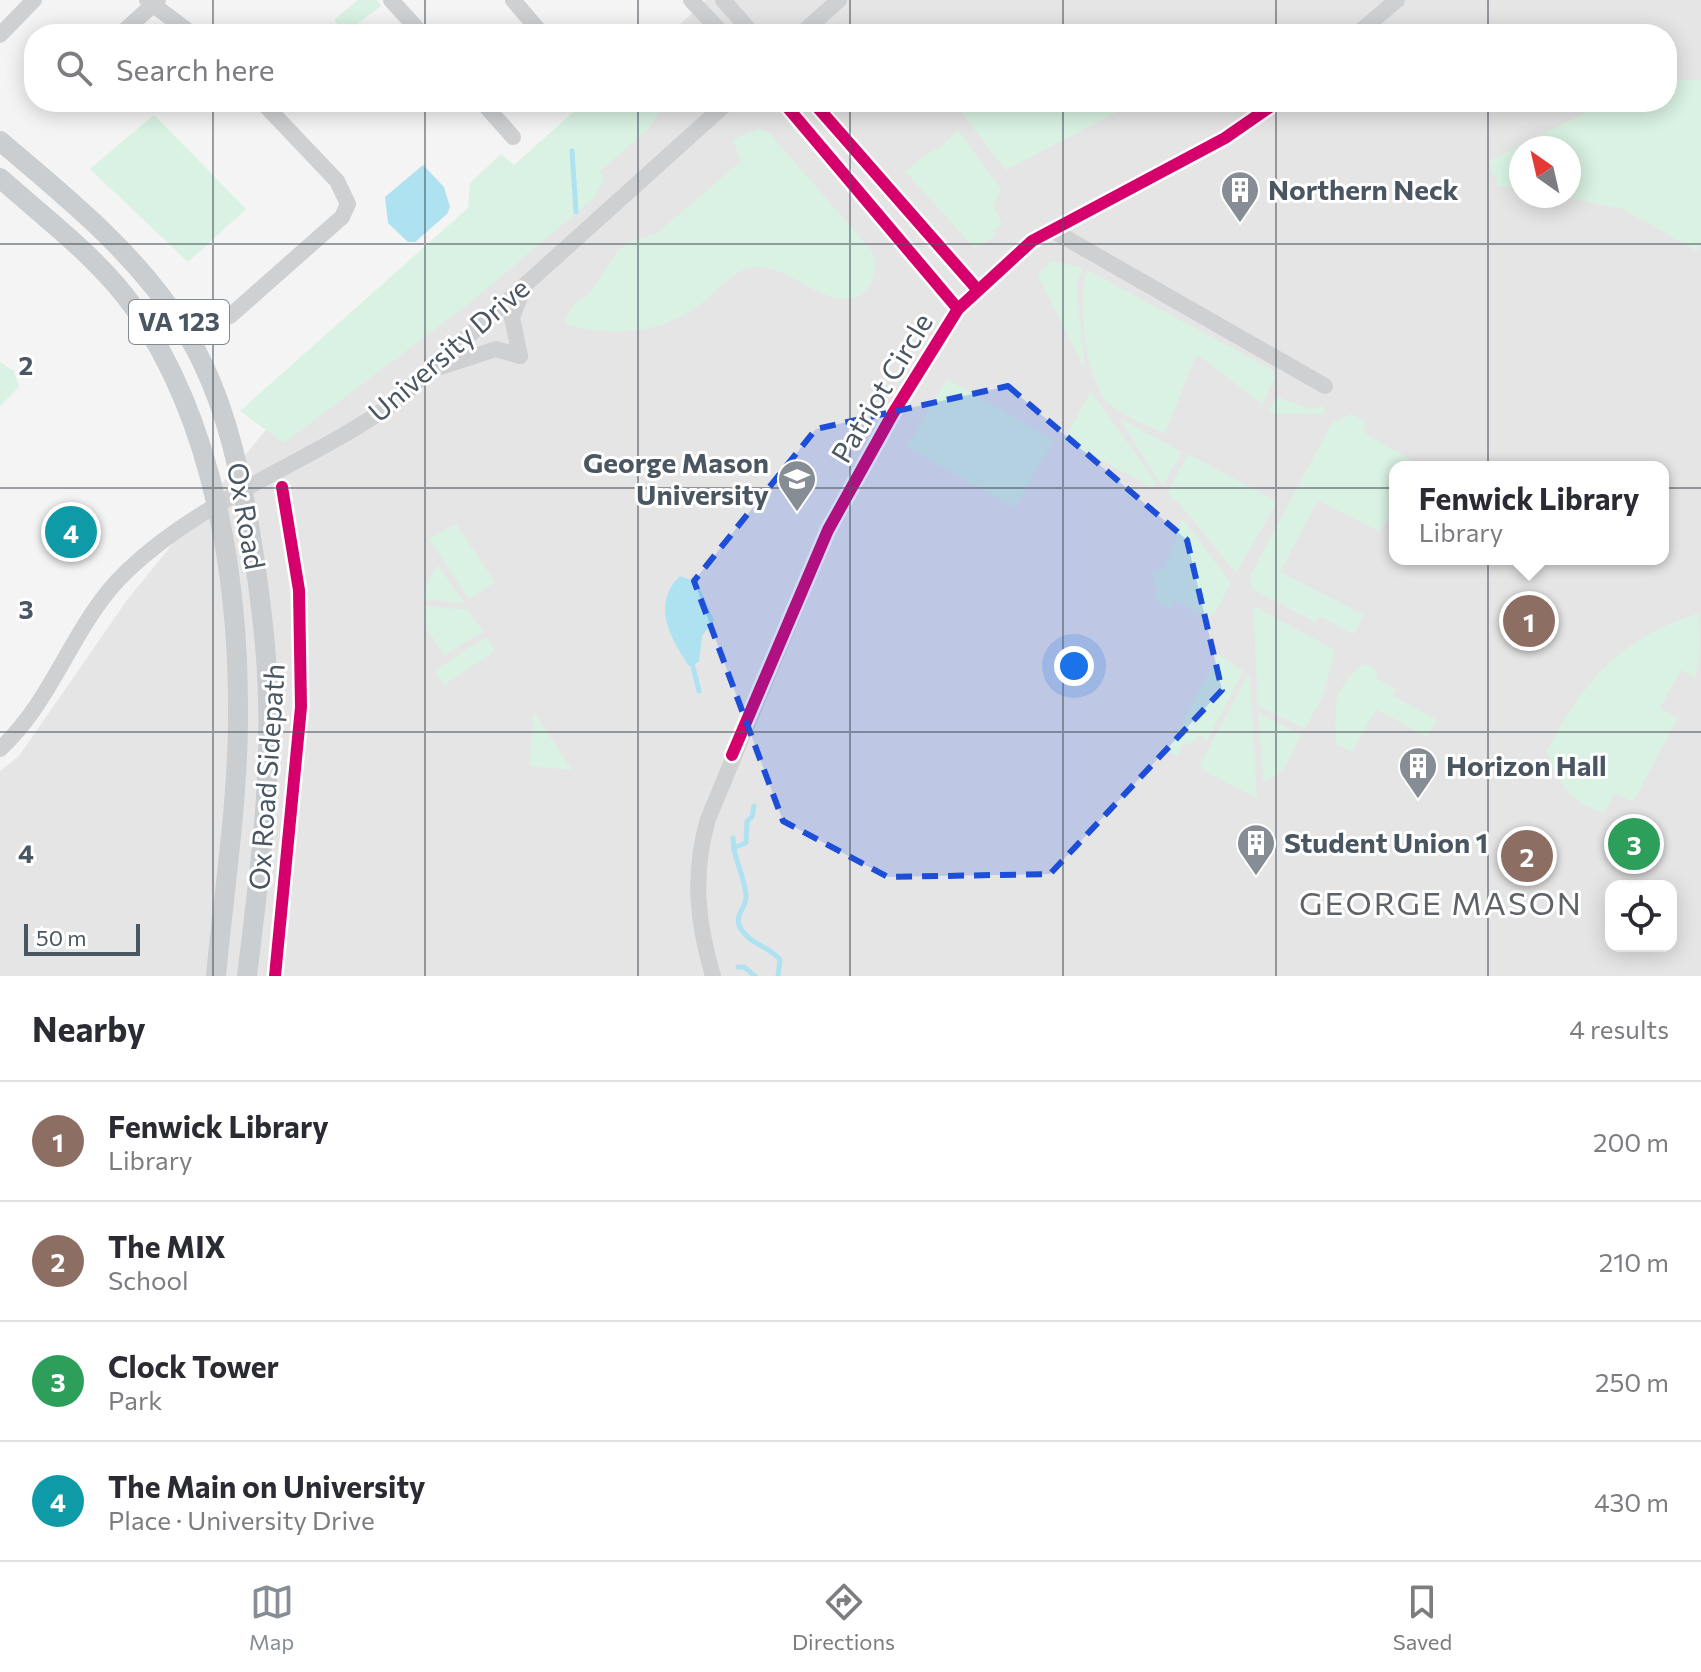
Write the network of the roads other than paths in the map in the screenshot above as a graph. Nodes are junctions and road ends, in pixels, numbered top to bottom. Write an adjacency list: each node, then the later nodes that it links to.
1 (34, 0): 18 (street)
2 (130, 0): 9 (street)
3 (391, 0): 12 (street)
4 (513, 0): 13 (street)
5 (691, 0): 14 (street)
6 (723, 0): 15 (street)
7 (839, 0): 16 (street)
8 (1397, 0): 17 (street)
9 (152, 2): 10 (street); 11 (street)
10 (131, 24)
11 (180, 24)
12 (413, 24)
13 (533, 24)
14 (714, 24)
15 (744, 24)
16 (812, 24)
17 (1369, 24)
18 (0, 35)
19 (271, 112): 32 (street)
20 (491, 112): 25 (street)
21 (717, 112): 29 (street, University Drive)
22 (791, 112): 31 (street)
23 (822, 112): 30 (street)
24 (1263, 112): 28 (street, Patriot Circle)
25 (513, 137)
26 (0, 141): 35 (main road, Ox Road / VA 123)
27 (0, 178): 36 (main road, Ox Road / VA 123)
28 (1052, 230): 30 (street, Patriot Circle); 34 (street)
29 (525, 284): 33 (street, University Drive); 33 (street)
30 (976, 288): 31 (street, Patriot Circle)
31 (958, 309): 40 (street, Patriot Circle)
32 (230, 316)
33 (431, 370): 35 (street, University Drive)
34 (1325, 386)
35 (244, 491): 36 (street, University Drive); 39 (main road, Ox Road / VA 123)
36 (216, 508): 37 (street, University Drive); 38 (main road, Ox Road / VA 123)
37 (0, 749)
38 (216, 976)
39 (247, 976)
40 (713, 976)

